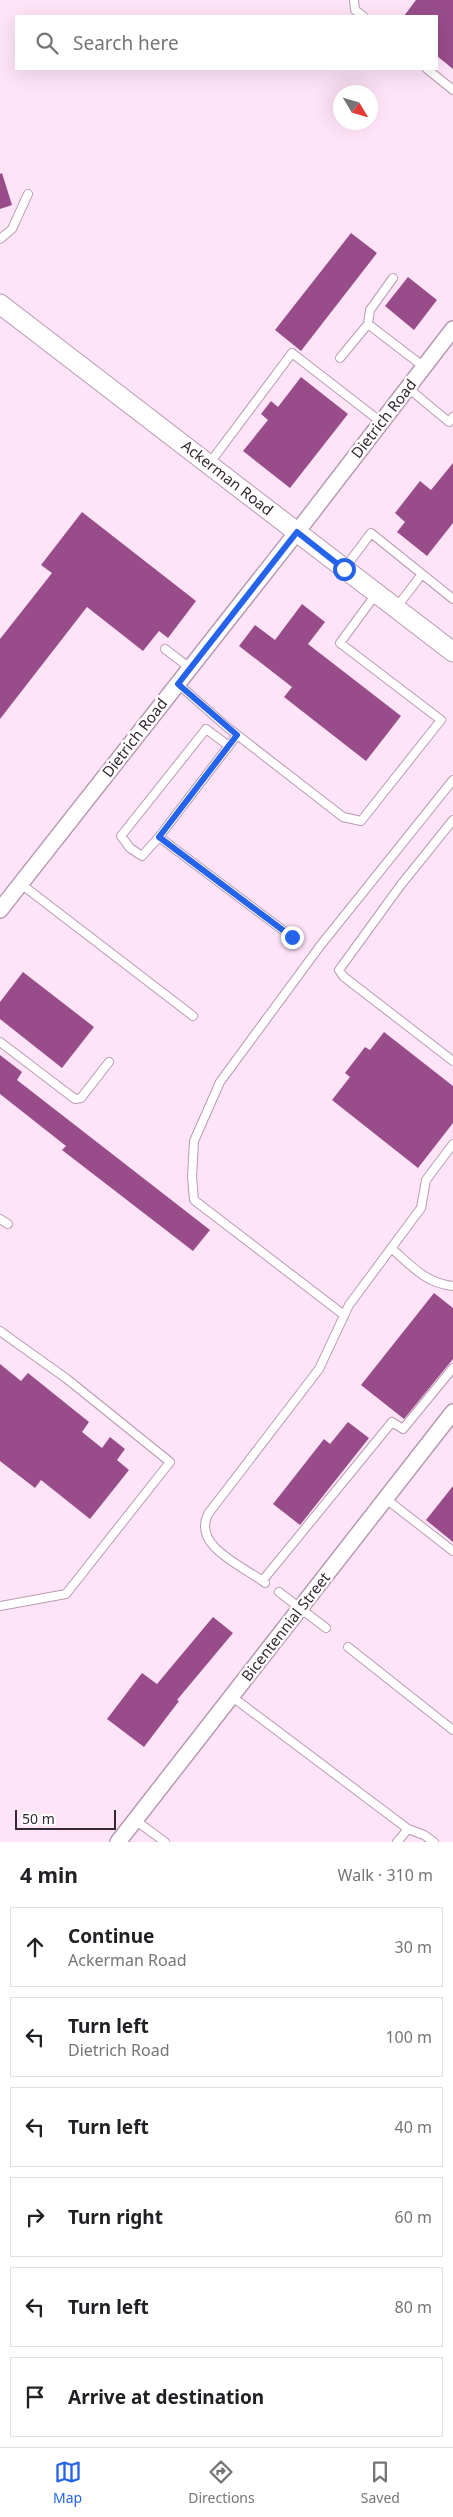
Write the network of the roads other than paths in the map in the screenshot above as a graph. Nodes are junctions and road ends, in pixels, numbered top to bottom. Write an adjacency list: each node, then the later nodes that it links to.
1 (354, 0): 2 (lane)
2 (362, 15)
3 (429, 70): 4 (lane)
4 (453, 90)
5 (28, 194): 6 (lane)
6 (0, 239)
7 (393, 278): 9 (lane)
8 (0, 304): 16 (street, Ackerman Road)
9 (368, 324): 11 (lane); 12 (lane)
10 (453, 329): 12 (street, Dietrich Road)
11 (340, 358)
12 (424, 367): 13 (street, Dietrich Road)
13 (408, 388): 14 (lane); 15 (street, Dietrich Road)
14 (453, 418)
15 (381, 422): 16 (lane); 17 (street, Dietrich Road)
16 (209, 464): 17 (street, Ackerman Road)
17 (297, 532): 18 (street, Ackerman Road); 25 (street, Dietrich Road)
18 (344, 569): 19 (lane); 20 (street, Ackerman Road)
19 (422, 574): 21 (lane); 22 (lane)
20 (377, 594): 22 (street, Ackerman Road); 27 (lane)
21 (453, 599)
22 (395, 608): 24 (street, Ackerman Road)
23 (165, 649): 25 (lane)
24 (453, 652)
25 (190, 668): 26 (street, Dietrich Road)
26 (178, 684): 27 (lane); 32 (street, Dietrich Road)
27 (237, 735): 28 (lane)
28 (229, 746): 31 (lane); 31 (lane)
29 (453, 780): 46 (lane)
30 (453, 820): 37 (lane)
31 (159, 837): 34 (lane)
32 (21, 884): 33 (street, Dietrich Road); 35 (lane)
33 (0, 910)
34 (292, 937)
35 (193, 1016)
36 (0, 1042): 38 (lane)
37 (453, 1061)
38 (109, 1062)
39 (453, 1144): 40 (lane)
40 (446, 1154): 41 (lane); 44 (lane)
41 (453, 1159)
42 (0, 1219): 43 (lane)
43 (8, 1224)
44 (391, 1248): 45 (lane); 46 (lane)
45 (453, 1286)
46 (344, 1315): 48 (lane)
47 (0, 1330): 53 (lane)
48 (453, 1368)
49 (453, 1412): 50 (street, Bicentennial Street)
50 (386, 1499): 51 (lane); 54 (street, Bicentennial Street)
51 (453, 1551)
52 (279, 1592): 54 (lane)
53 (0, 1606)
54 (300, 1608): 55 (lane); 57 (street, Bicentennial Street)
55 (326, 1628)
56 (348, 1647): 58 (lane)
57 (231, 1696): 59 (street, Bicentennial Street); 60 (lane)
58 (453, 1730)
59 (135, 1820): 61 (street, Bicentennial Street); 62 (lane)
60 (408, 1829): 63 (lane); 64 (lane)
61 (118, 1842)
62 (165, 1842)
63 (397, 1842)
64 (434, 1842)

